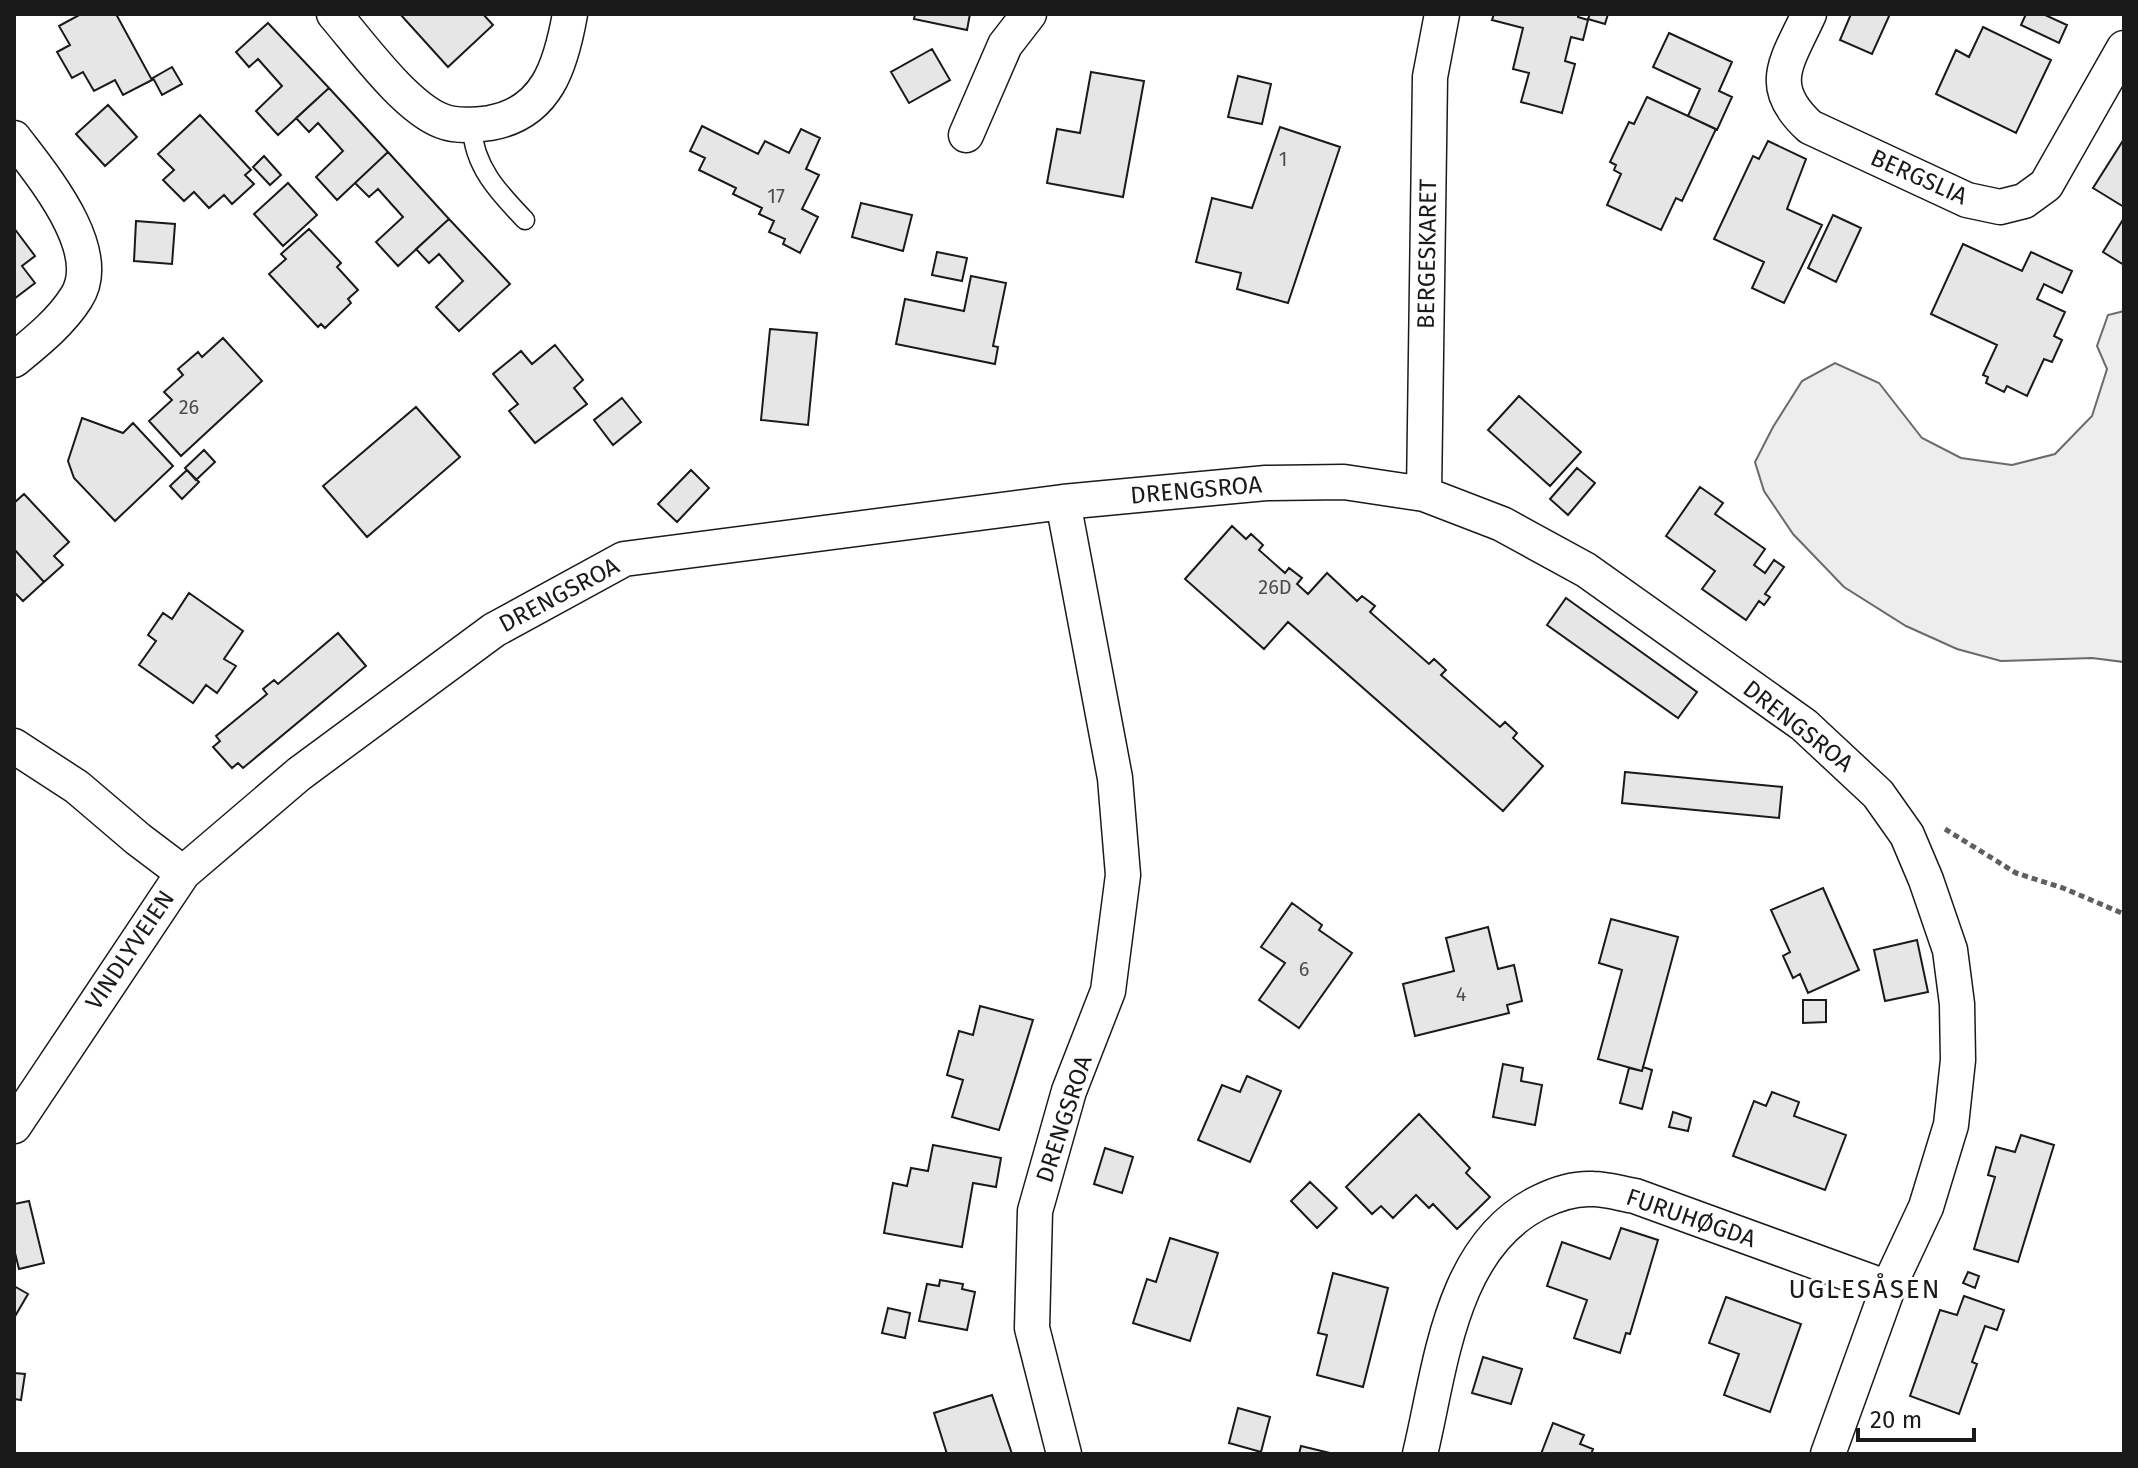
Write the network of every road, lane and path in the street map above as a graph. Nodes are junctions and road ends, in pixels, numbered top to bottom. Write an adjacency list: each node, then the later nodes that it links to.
1 (334, 14): 7 (street)
2 (570, 14): 7 (street)
3 (1029, 14): 8 (street)
4 (1442, 14): 12 (street, BERGESKARET)
5 (1809, 14): 6 (street, BERGSLIA)
6 (2124, 48)
7 (472, 126): 10 (lane)
8 (966, 135)
9 (14, 138): 11 (street)
10 (525, 220)
11 (14, 360)
12 (1424, 494): 13 (street, DRENGSROA); 19 (street, DRENGSROA)
13 (1063, 502): 16 (street, DRENGSROA); 20 (street, DRENGSROA)
14 (14, 746): 16 (street, VINDLYVEIEN)
15 (1939, 825): 17 (path)
16 (183, 873): 18 (street, VINDLYVEIEN)
17 (2124, 914)
18 (14, 1126)
19 (1888, 1288): 21 (street, FURUHØGDA); 22 (street, DRENGSROA)
20 (1064, 1454)
21 (1420, 1454)
22 (1828, 1454)

